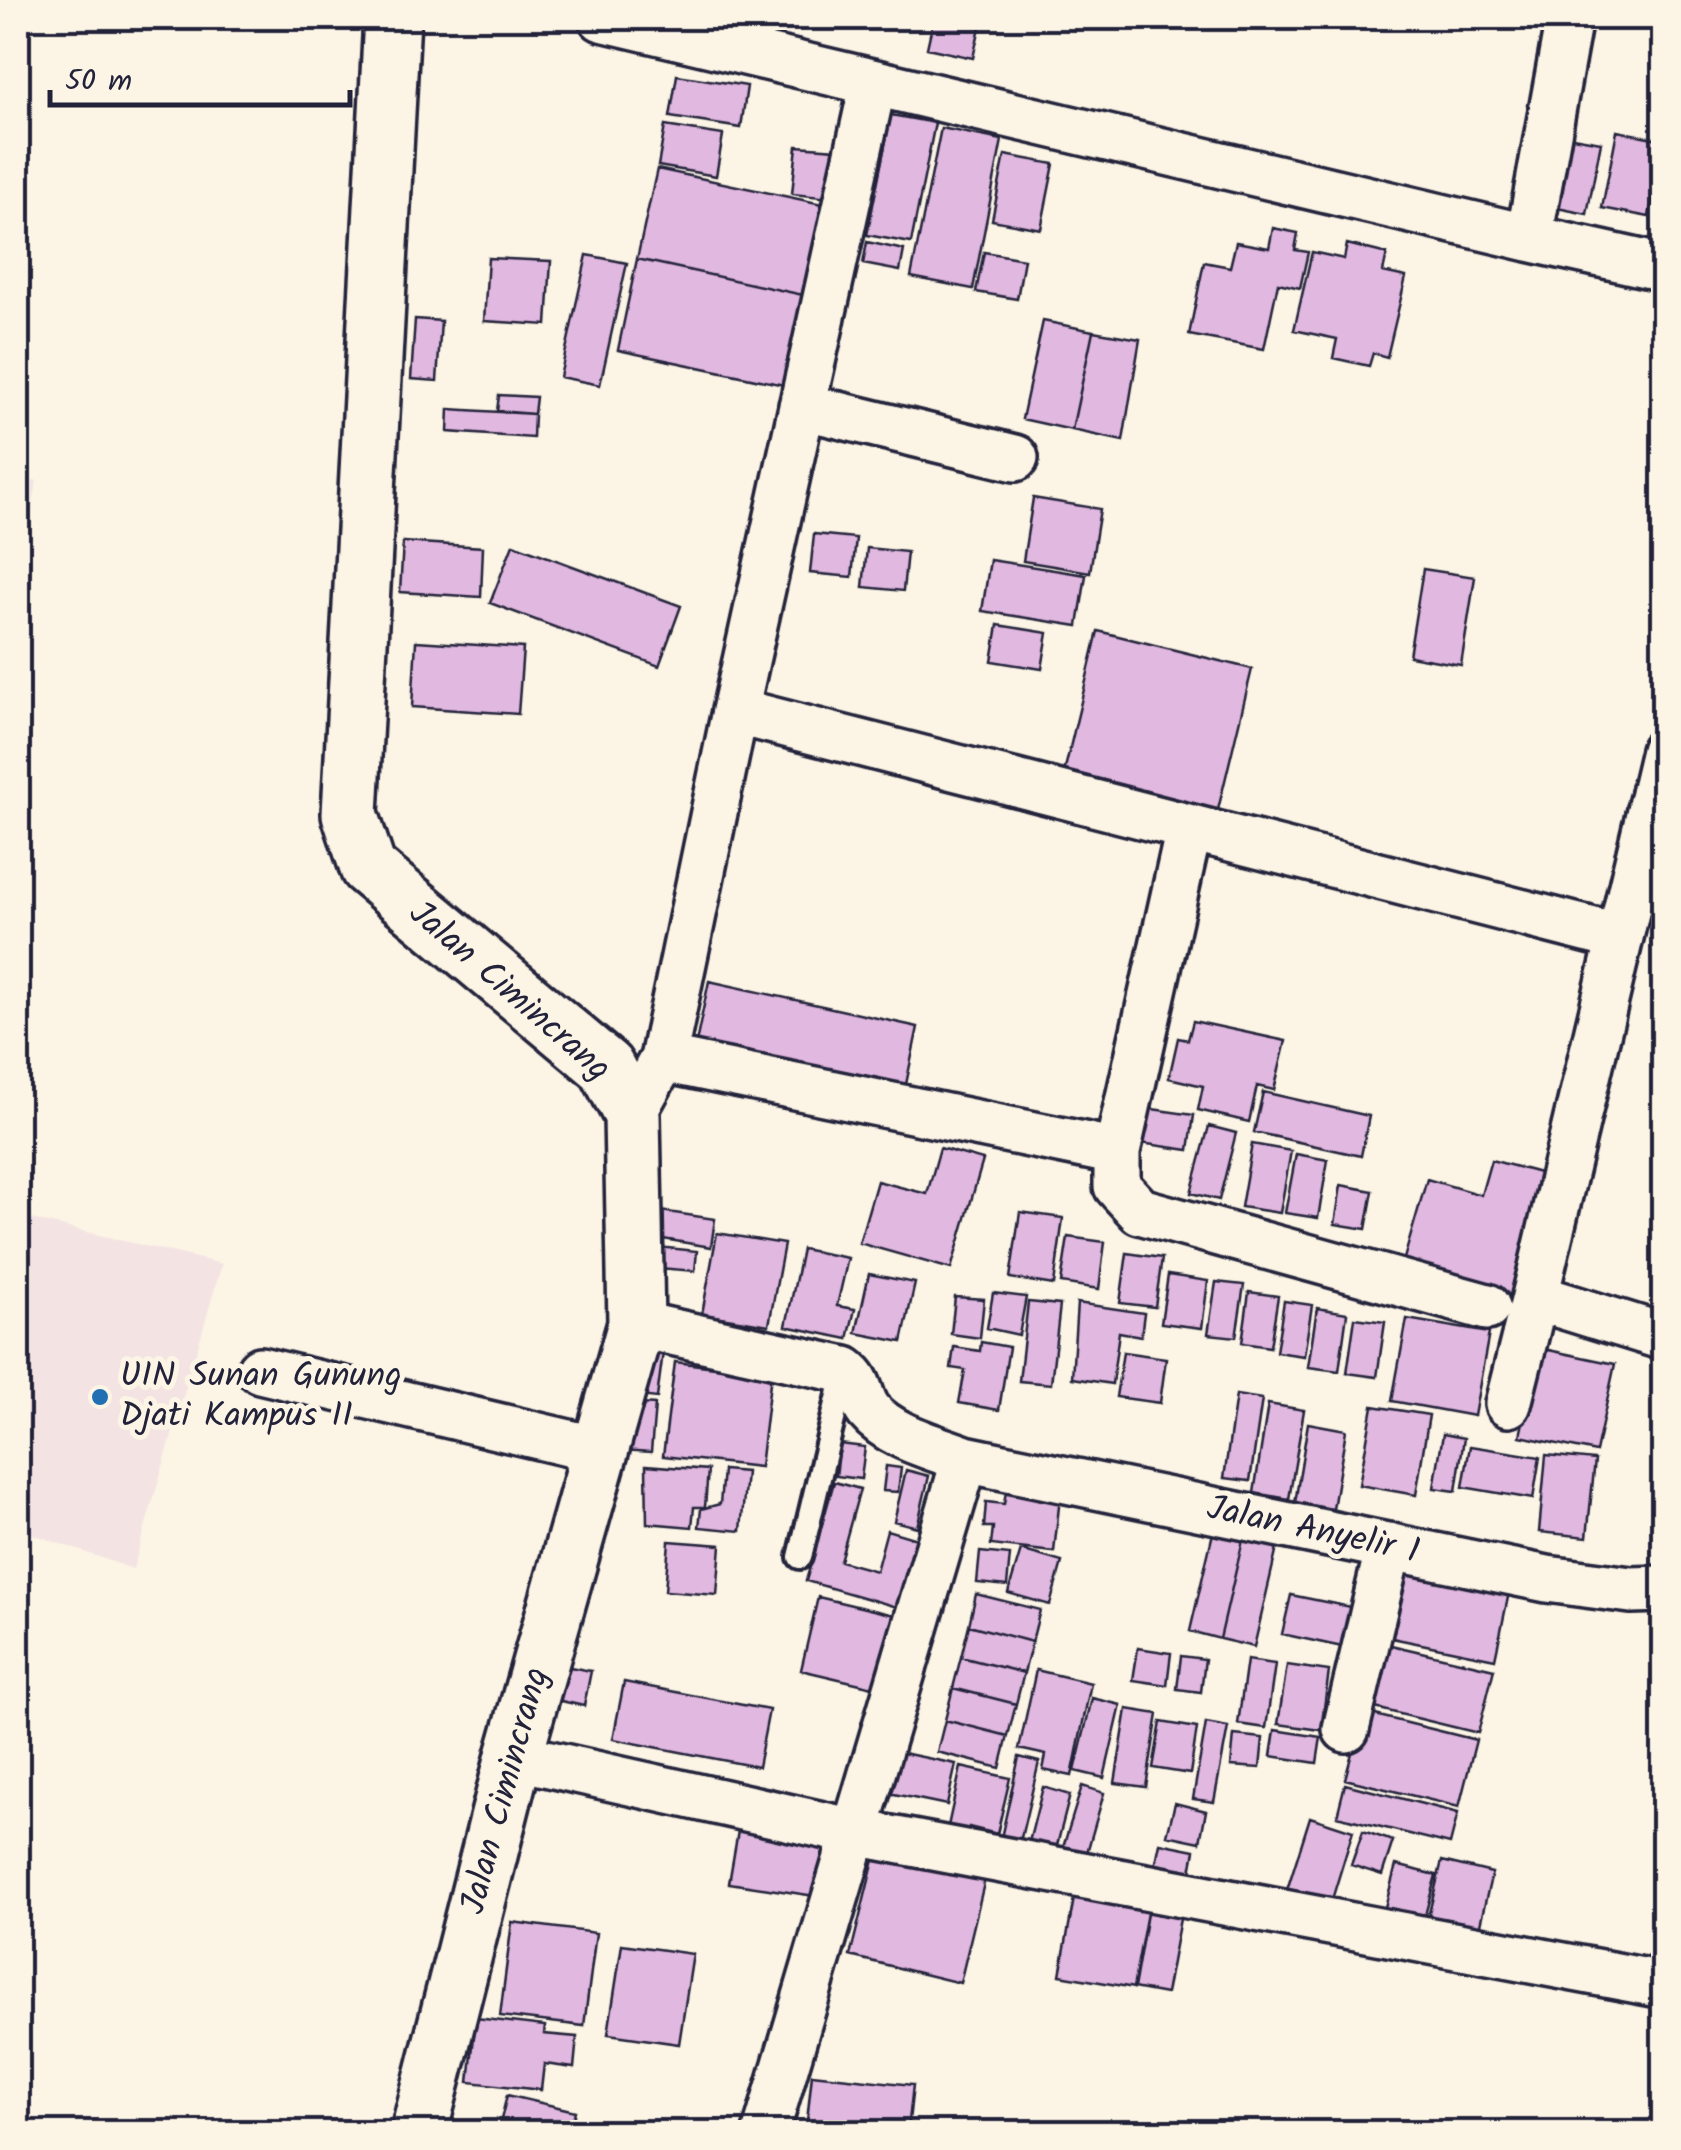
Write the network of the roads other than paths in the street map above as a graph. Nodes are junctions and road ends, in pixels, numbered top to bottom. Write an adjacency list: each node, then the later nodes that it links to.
1 (392, 18): 14 (main road, Jalan Cimincrang)
2 (602, 18): 4 (street)
3 (1569, 18): 5 (street)
4 (873, 84): 5 (street); 7 (street)
5 (1529, 238): 6 (street)
6 (1664, 268)
7 (802, 406): 8 (street); 9 (street)
8 (1015, 458)
9 (734, 711): 11 (street); 13 (street)
10 (1664, 750): 12 (street)
11 (1188, 829): 12 (street); 15 (street)
12 (1617, 937): 16 (street)
13 (664, 1059): 14 (street); 15 (street)
14 (632, 1115): 18 (main road, Jalan Cimincrang)
15 (1117, 1152): 17 (street)
16 (1535, 1296): 19 (street); 22 (street)
17 (1487, 1307)
18 (636, 1324): 21 (street); 23 (main road, Jalan Cimincrang)
19 (1664, 1337)
20 (260, 1370): 23 (street)
21 (845, 1370): 24 (street, Jalan Anyelir 1); 26 (lane)
22 (1508, 1404)
23 (598, 1450): 29 (main road, Jalan Cimincrang)
24 (964, 1459): 25 (street, Jalan Anyelir 1); 30 (street)
25 (1389, 1546): 27 (street, Jalan Anyelir 1); 28 (street)
26 (800, 1557)
27 (1664, 1588)
28 (1346, 1729)
29 (514, 1756): 30 (street); 32 (main road, Jalan Cimincrang)
30 (854, 1832): 31 (street); 33 (street)
31 (1664, 1985)
32 (419, 2132)
33 (766, 2132)

